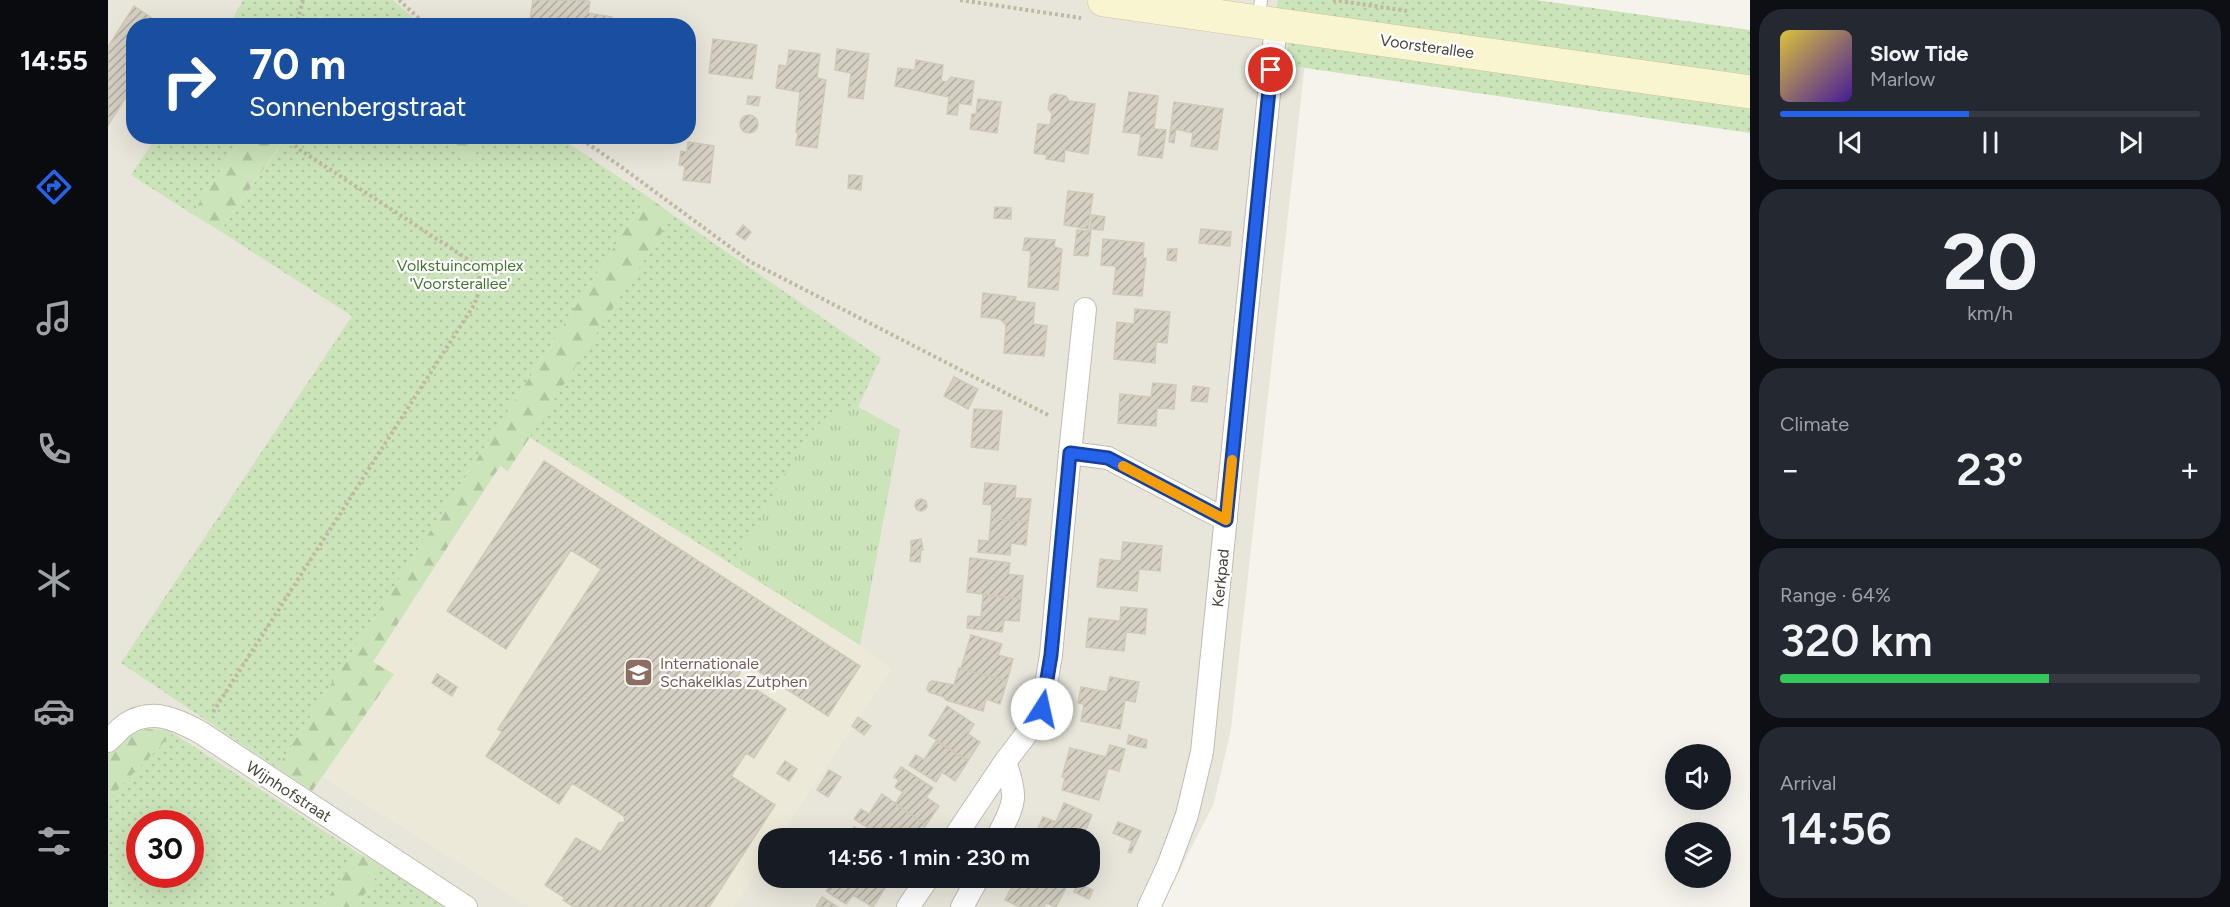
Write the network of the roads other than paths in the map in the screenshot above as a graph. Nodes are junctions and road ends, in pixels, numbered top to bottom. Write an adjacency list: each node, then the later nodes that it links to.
1 (1104, 0): 2 (main road, Voorsterallee)
2 (1265, 16): 3 (main road, Voorsterallee); 6 (street, Kerkpad)
3 (1750, 92)
4 (1085, 309): 5 (street)
5 (1070, 453): 6 (street); 8 (street)
6 (1226, 520): 16 (street, Kerkpad)
7 (108, 741): 13 (street, Wijnhofstraat)
8 (1005, 762): 9 (street); 10 (street)
9 (961, 828)
10 (1002, 828)
11 (921, 888): 14 (street)
12 (972, 888): 15 (street)
13 (466, 907)
14 (908, 907)
15 (962, 907)
16 (1149, 907)

